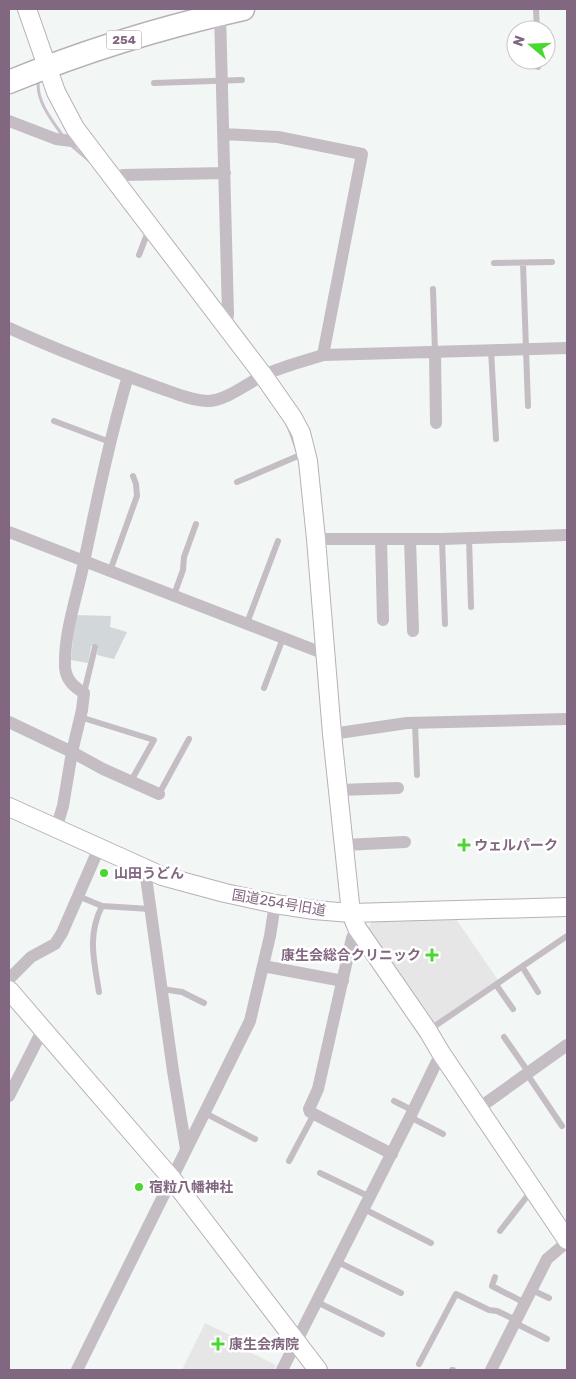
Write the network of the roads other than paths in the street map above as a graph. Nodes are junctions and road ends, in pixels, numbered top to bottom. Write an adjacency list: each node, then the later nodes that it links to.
1 (27, 9): 4 (street)
2 (243, 9): 3 (highway, 254)
3 (211, 11): 4 (highway, 254); 7 (street)
4 (45, 61): 5 (highway, 254); 8 (highway, 254); 12 (street)
5 (9, 70)
6 (242, 80): 7 (lane)
7 (222, 81): 9 (lane); 11 (street)
8 (9, 82)
9 (154, 83)
10 (10, 125): 12 (street)
11 (224, 134): 13 (street); 27 (street)
12 (87, 143): 14 (street)
13 (225, 173): 14 (street); 21 (street)
14 (114, 177): 15 (street)
15 (150, 225): 16 (lane); 21 (street)
16 (139, 256)
17 (552, 262): 19 (lane)
18 (494, 263): 19 (lane)
19 (523, 263): 25 (lane)
20 (433, 289): 26 (lane)
21 (226, 326): 28 (street)
22 (9, 328): 29 (street)
23 (567, 348): 25 (street)
24 (492, 350): 25 (street); 26 (street); 33 (lane)
25 (526, 350): 30 (lane)
26 (435, 352): 27 (street); 32 (street)
27 (323, 355): 28 (street)
28 (263, 375): 29 (street); 35 (street)
29 (128, 376): 34 (street)
30 (528, 406)
31 (54, 421): 34 (lane)
32 (436, 423)
33 (496, 439)
34 (110, 442): 47 (street)
35 (306, 452): 37 (lane); 42 (street)
36 (133, 476): 48 (lane)
37 (237, 482)
38 (196, 524): 49 (lane)
39 (9, 532): 47 (street)
40 (567, 535): 41 (street)
41 (468, 537): 45 (street); 50 (lane)
42 (316, 539): 43 (street); 57 (street)
43 (381, 539): 44 (street); 51 (street)
44 (410, 539): 45 (street); 54 (street)
45 (442, 539): 53 (lane)
46 (278, 541): 52 (lane)
47 (84, 561): 48 (street); 59 (street)
48 (110, 571): 49 (street)
49 (174, 595): 52 (street)
50 (471, 608)
51 (383, 620)
52 (247, 623): 55 (street)
53 (445, 624)
54 (413, 631)
55 (283, 638): 57 (street); 58 (lane)
56 (95, 647): 59 (lane)
57 (325, 654): 64 (street)
58 (264, 688)
59 (84, 693): 60 (street)
60 (80, 718): 66 (street); 68 (lane)
61 (567, 719): 63 (street)
62 (9, 722): 66 (street)
63 (415, 723): 64 (street); 67 (lane)
64 (332, 734): 70 (street)
65 (189, 739): 71 (lane)
66 (72, 752): 68 (street); 73 (street)
67 (417, 775)
68 (131, 781): 71 (street)
69 (398, 788): 70 (street)
70 (338, 790): 75 (street)
71 (159, 794)
72 (9, 807): 73 (street, 国道254号旧道)
73 (56, 829): 76 (street, 国道254号旧道)
74 (405, 842): 75 (street)
75 (344, 845): 83 (street)
76 (99, 848): 77 (street, 国道254号旧道); 78 (street)
77 (145, 870): 79 (street, 国道254号旧道); 81 (street)
78 (78, 896): 80 (lane); 87 (street)
79 (275, 904): 83 (street, 国道254号旧道); 85 (street)
80 (102, 906): 81 (lane); 92 (lane)
81 (150, 909): 90 (street)
82 (565, 911): 83 (street, 国道254号旧道)
83 (354, 921): 88 (street); 97 (street)
84 (567, 936): 86 (lane)
85 (263, 966): 88 (street); 105 (street)
86 (522, 968): 89 (lane); 93 (lane)
87 (9, 979)
88 (343, 981): 106 (street)
89 (497, 986): 95 (lane); 97 (lane)
90 (162, 989): 94 (lane); 111 (street)
91 (9, 990): 96 (street)
92 (99, 992)
93 (538, 992)
94 (204, 1003)
95 (513, 1009)
96 (43, 1029): 102 (street); 115 (street)
97 (428, 1031): 100 (street)
98 (504, 1037): 101 (lane)
99 (567, 1045): 101 (street)
100 (441, 1052): 104 (street); 107 (street)
101 (528, 1073): 104 (street); 108 (lane)
102 (9, 1096)
103 (394, 1101): 107 (lane)
104 (479, 1108): 116 (street)
105 (205, 1113): 110 (lane); 111 (street)
106 (314, 1114): 112 (street); 113 (lane)
107 (412, 1114): 109 (lane); 112 (street)
108 (562, 1126)
109 (443, 1134)
110 (255, 1139)
111 (186, 1149): 115 (street)
112 (392, 1154): 117 (street)
113 (289, 1161)
114 (320, 1172): 117 (lane)
115 (172, 1179): 131 (street); 133 (street)
116 (533, 1189): 118 (lane); 119 (street)
117 (367, 1203): 120 (lane); 121 (street)
118 (500, 1231)
119 (567, 1241): 123 (street)
120 (431, 1243)
121 (338, 1262): 124 (lane); 126 (street)
122 (495, 1277): 127 (lane)
123 (532, 1290): 125 (lane); 127 (street)
124 (401, 1293)
125 (550, 1298)
126 (317, 1302): 129 (lane); 131 (street)
127 (525, 1303): 128 (street)
128 (516, 1322): 130 (lane); 132 (lane); 136 (street)
129 (382, 1334)
130 (547, 1339)
131 (296, 1342): 134 (street); 135 (street)
132 (419, 1364)
133 (77, 1370)
134 (282, 1370)
135 (318, 1370)
136 (491, 1370)

